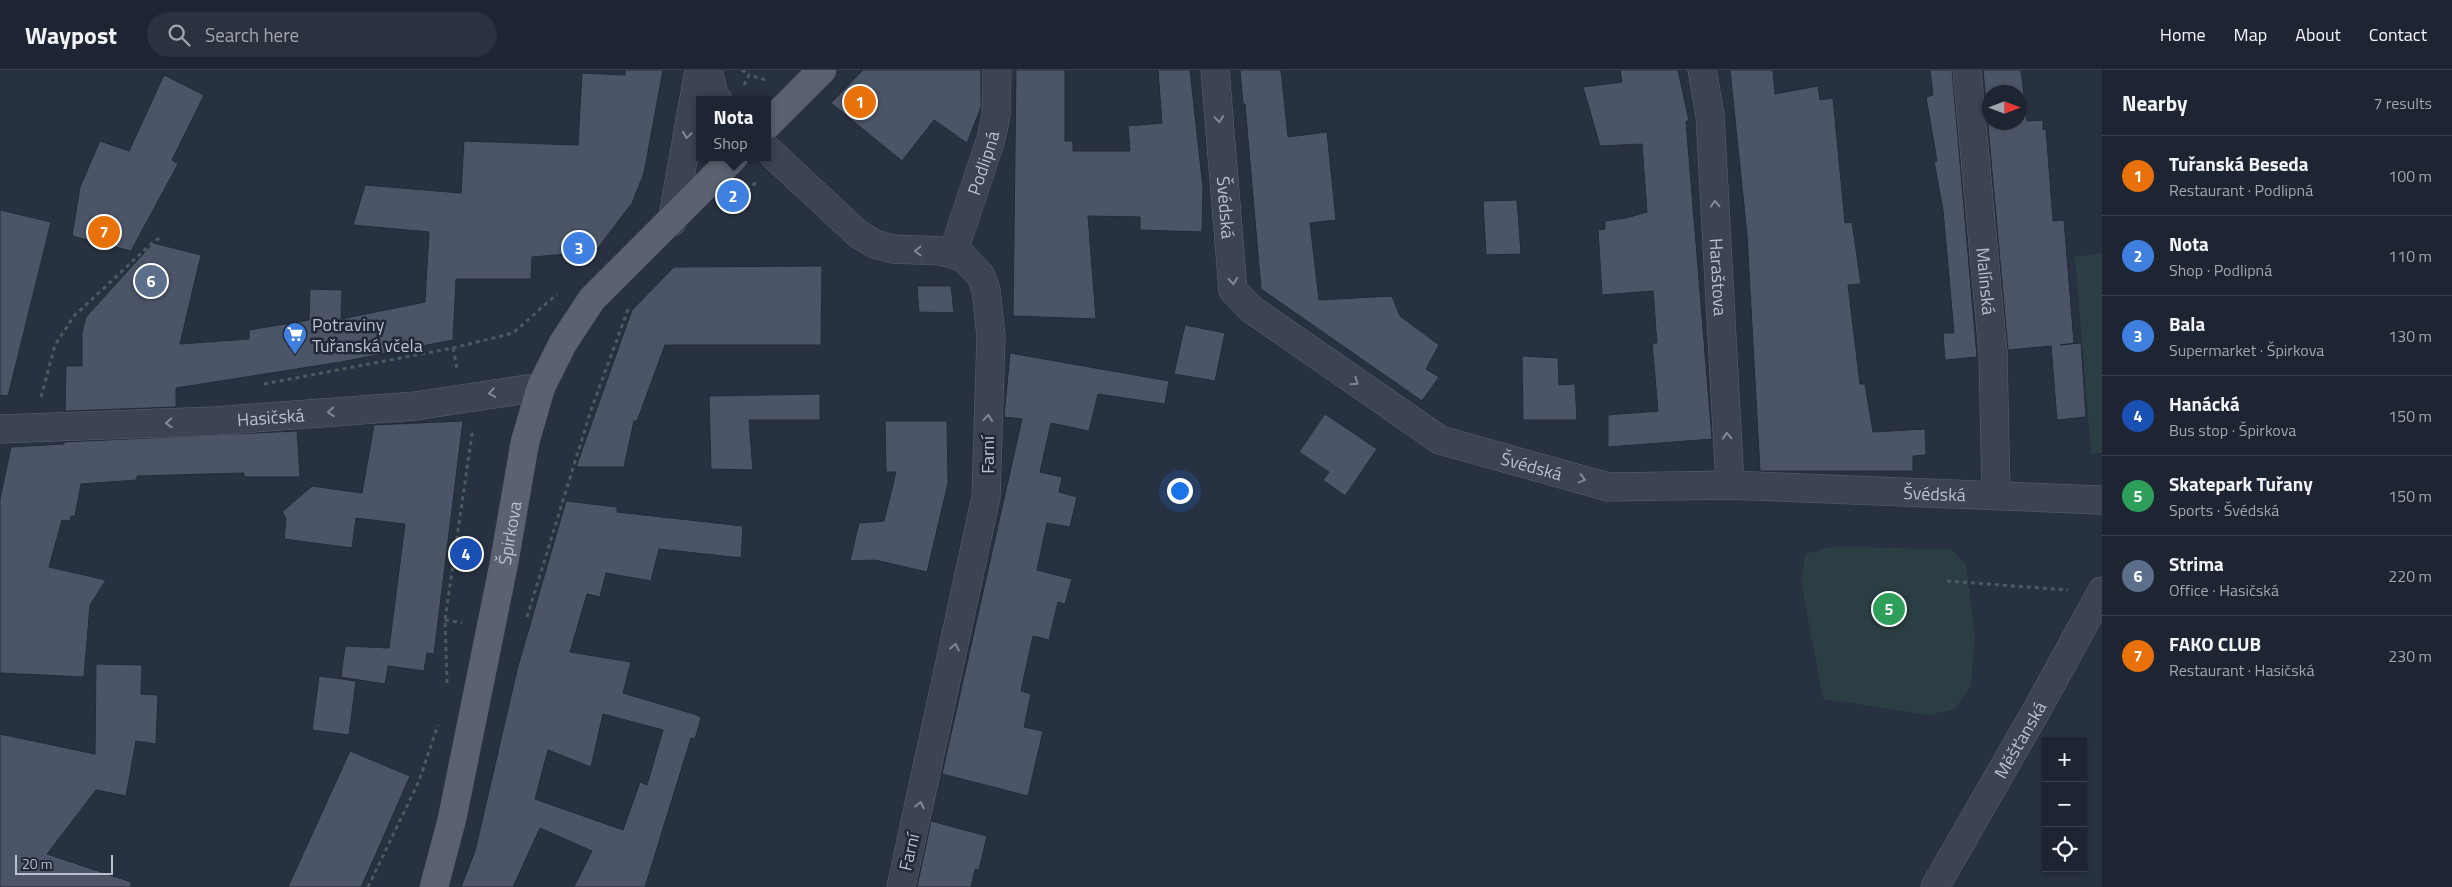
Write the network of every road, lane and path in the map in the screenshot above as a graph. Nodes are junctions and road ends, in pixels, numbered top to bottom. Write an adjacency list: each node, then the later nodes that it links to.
1 (699, 70): 17 (street, one-way to 17)
2 (708, 70): 11 (street)
3 (742, 70): 9 (path)
4 (822, 70): 12 (main road)
5 (997, 70): 19 (street, Podlipná)
6 (1215, 70): 28 (street, Švédská, one-way to 28)
7 (1702, 70): 28 (street, Haraštova, one-way to 7)
8 (1967, 70): 29 (street, Malínská)
9 (749, 75): 10 (path); 11 (path)
10 (775, 82)
11 (729, 96)
12 (771, 121)
13 (771, 153): 19 (street, Farní, one-way to 13)
14 (730, 161): 17 (main road)
15 (747, 191): 16 (path)
16 (740, 197)
17 (672, 222): 24 (main road, Špirkova)
18 (162, 237): 27 (path)
19 (953, 253): 38 (street, Farní, one-way to 19)
20 (563, 289): 22 (path)
21 (636, 300): 33 (path)
22 (453, 348): 23 (path); 25 (path)
23 (259, 385)
24 (541, 386): 25 (street, Hasičská, one-way to 25); 37 (main road, Špirkova)
25 (462, 397): 27 (street, Hasičská, one-way to 27); 34 (path)
26 (0, 429): 27 (street, Hasičská)
27 (32, 429)
28 (1730, 485): 29 (street, Švédská)
29 (1996, 494): 30 (street, Švédská)
30 (2102, 500)
31 (1948, 581): 32 (path)
32 (2102, 591): 39 (street, Měšťanská)
33 (525, 623)
34 (447, 687)
35 (441, 715): 36 (path)
36 (368, 887)
37 (434, 887)
38 (901, 887)
39 (1935, 887)

